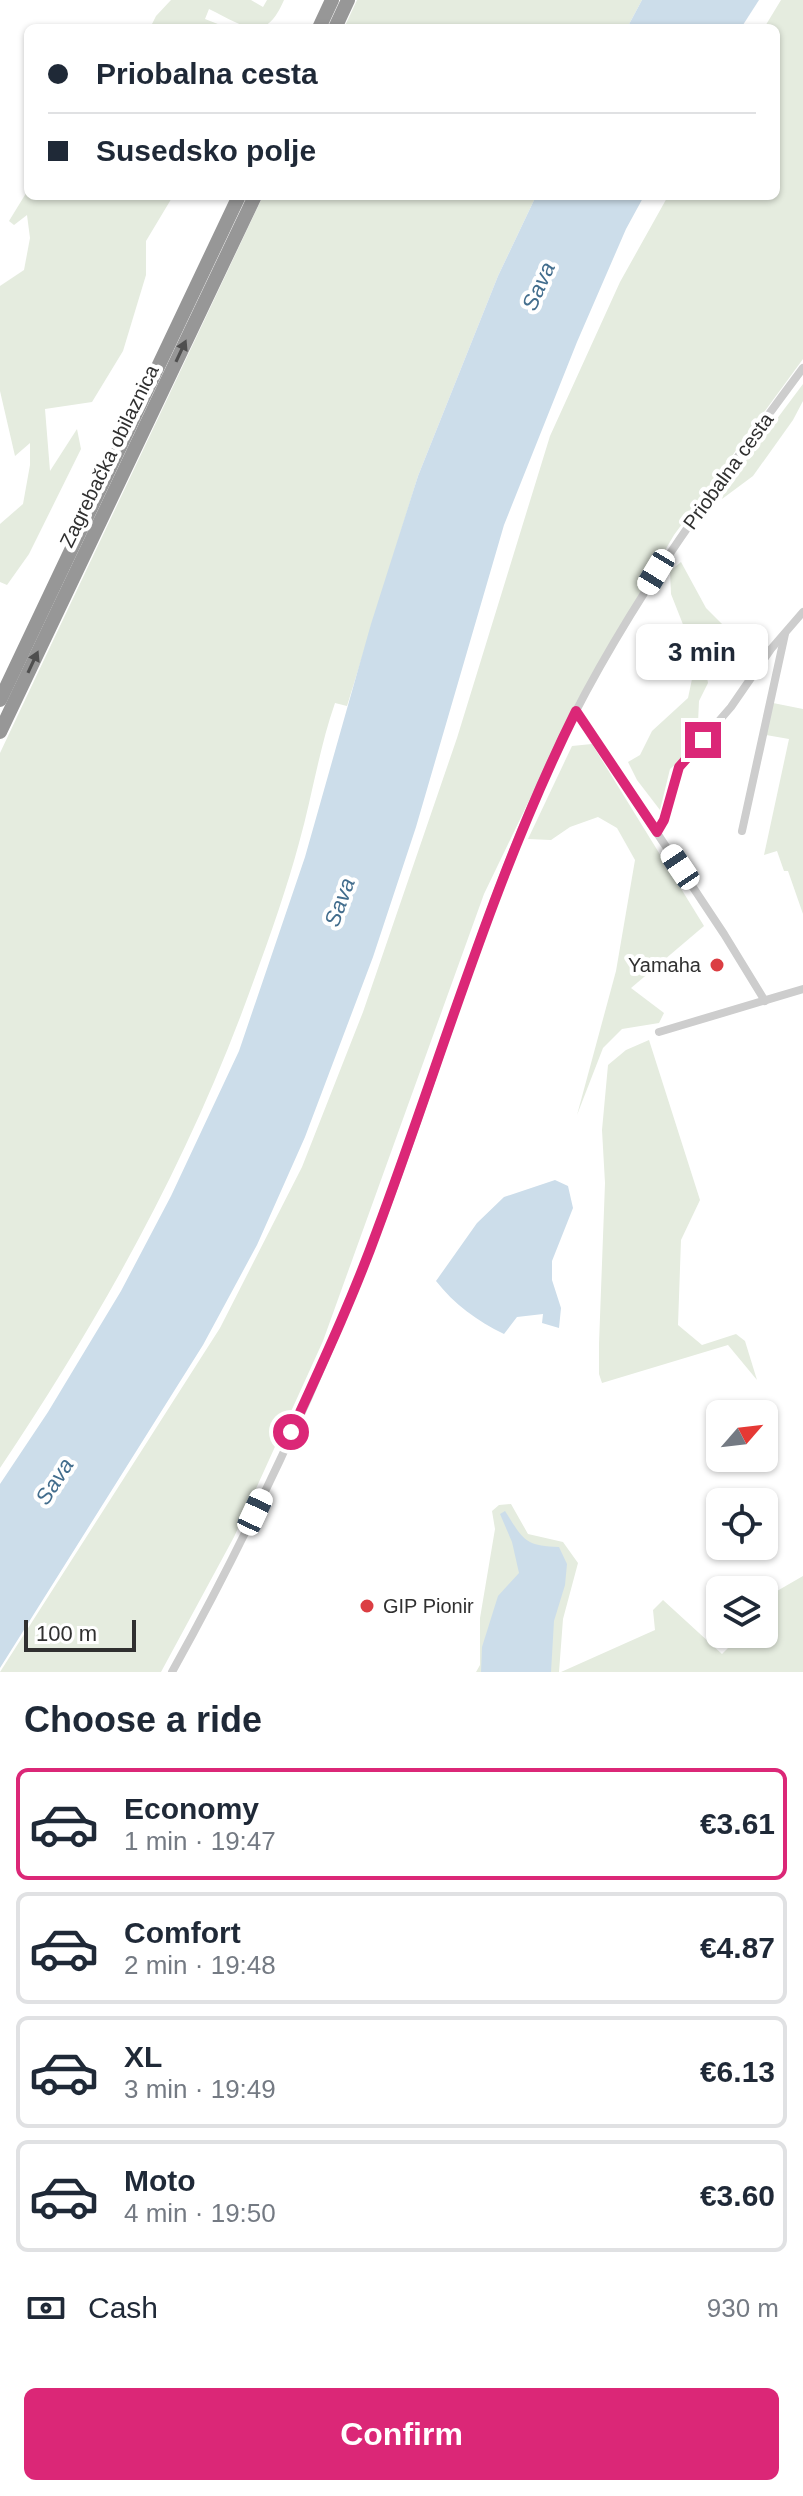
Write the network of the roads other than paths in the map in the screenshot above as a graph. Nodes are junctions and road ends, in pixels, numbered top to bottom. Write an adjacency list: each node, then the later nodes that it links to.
1 (332, 0): 3 (highway)
2 (348, 0): 4 (highway)
3 (321, 24)
4 (337, 24)
5 (237, 200): 10 (highway, Zagrebačka obilaznica)
6 (253, 200): 12 (highway, Zagrebačka obilaznica, one-way to 6)
7 (803, 368): 11 (street, Priobalna cesta)
8 (803, 612): 9 (street)
9 (785, 633): 13 (street); 14 (street)
10 (0, 700)
11 (576, 711): 14 (street); 18 (street, Priobalna cesta)
12 (0, 732)
13 (742, 831)
14 (657, 832): 16 (street)
15 (803, 989): 16 (street)
16 (765, 1001): 17 (street)
17 (659, 1032)
18 (172, 1672)

